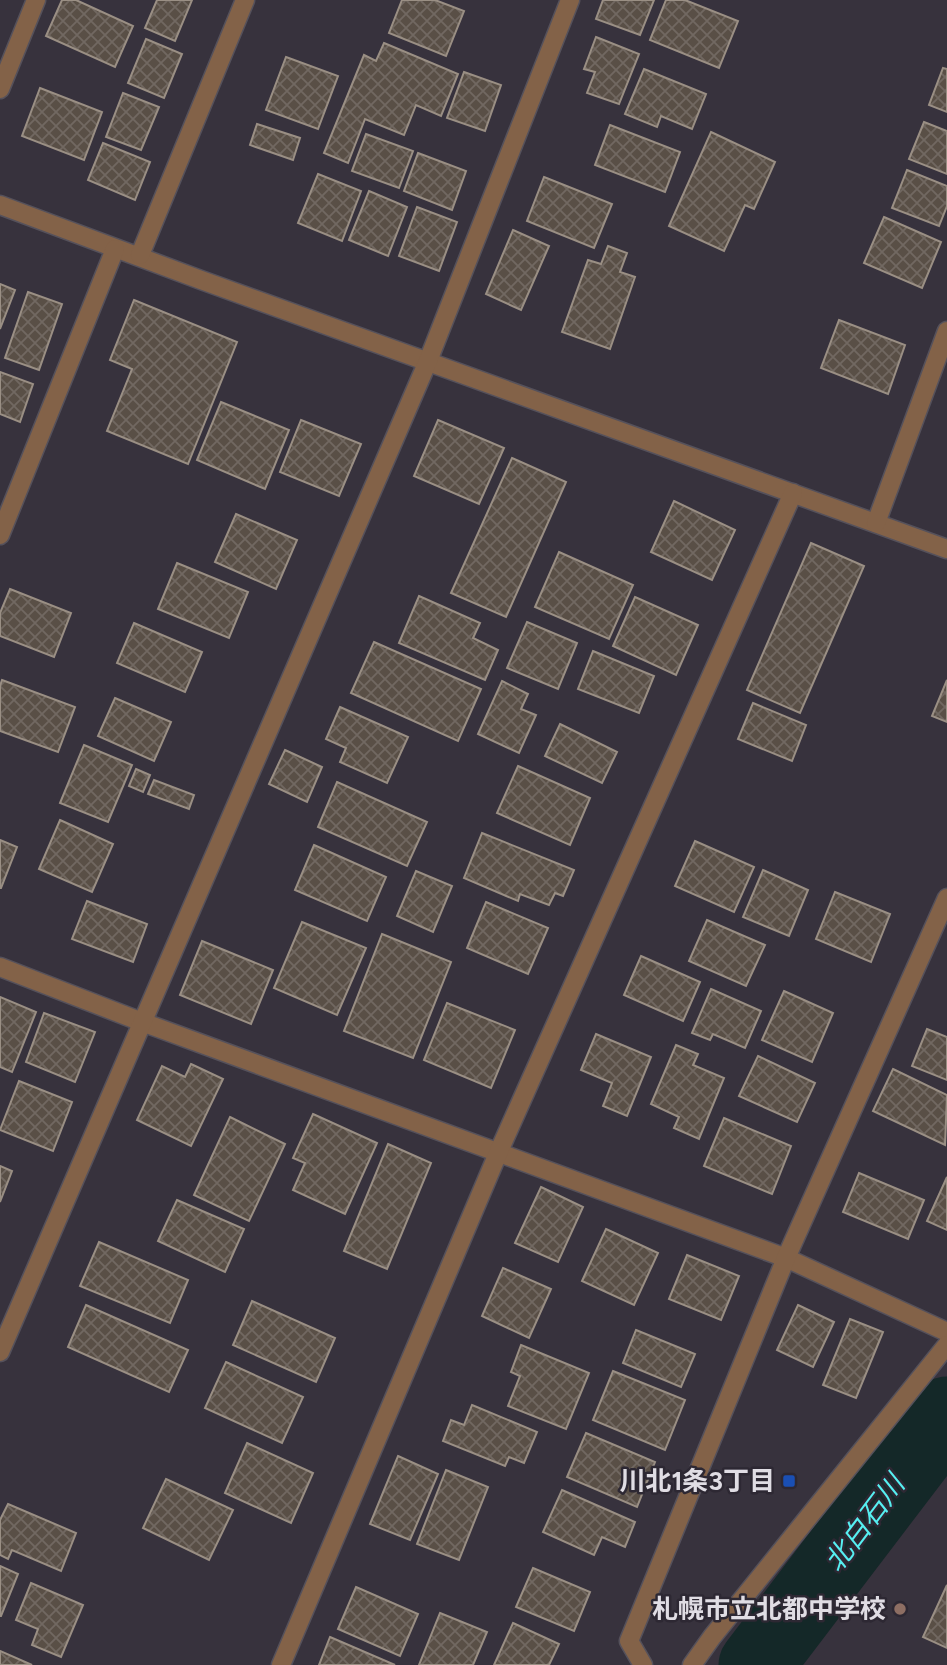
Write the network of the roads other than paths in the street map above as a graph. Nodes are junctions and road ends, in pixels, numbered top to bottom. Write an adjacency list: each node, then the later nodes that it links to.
1 (36, 0): 4 (street)
2 (244, 0): 7 (street)
3 (570, 0): 9 (street)
4 (0, 89)
5 (0, 205): 6 (street)
6 (115, 249): 7 (street); 12 (street)
7 (140, 255): 9 (street)
8 (947, 331): 11 (street)
9 (428, 361): 10 (street); 16 (street)
10 (793, 493): 11 (street); 17 (street)
11 (876, 523): 13 (street)
12 (0, 535)
13 (947, 550)
14 (947, 898): 18 (street)
15 (0, 967): 16 (street)
16 (142, 1023): 17 (street); 21 (street)
17 (499, 1151): 18 (street); 22 (street)
18 (786, 1258): 19 (street); 23 (street)
19 (947, 1332)
20 (947, 1345): 24 (street)
21 (0, 1352)
22 (281, 1665)
23 (643, 1665)
24 (692, 1665)

